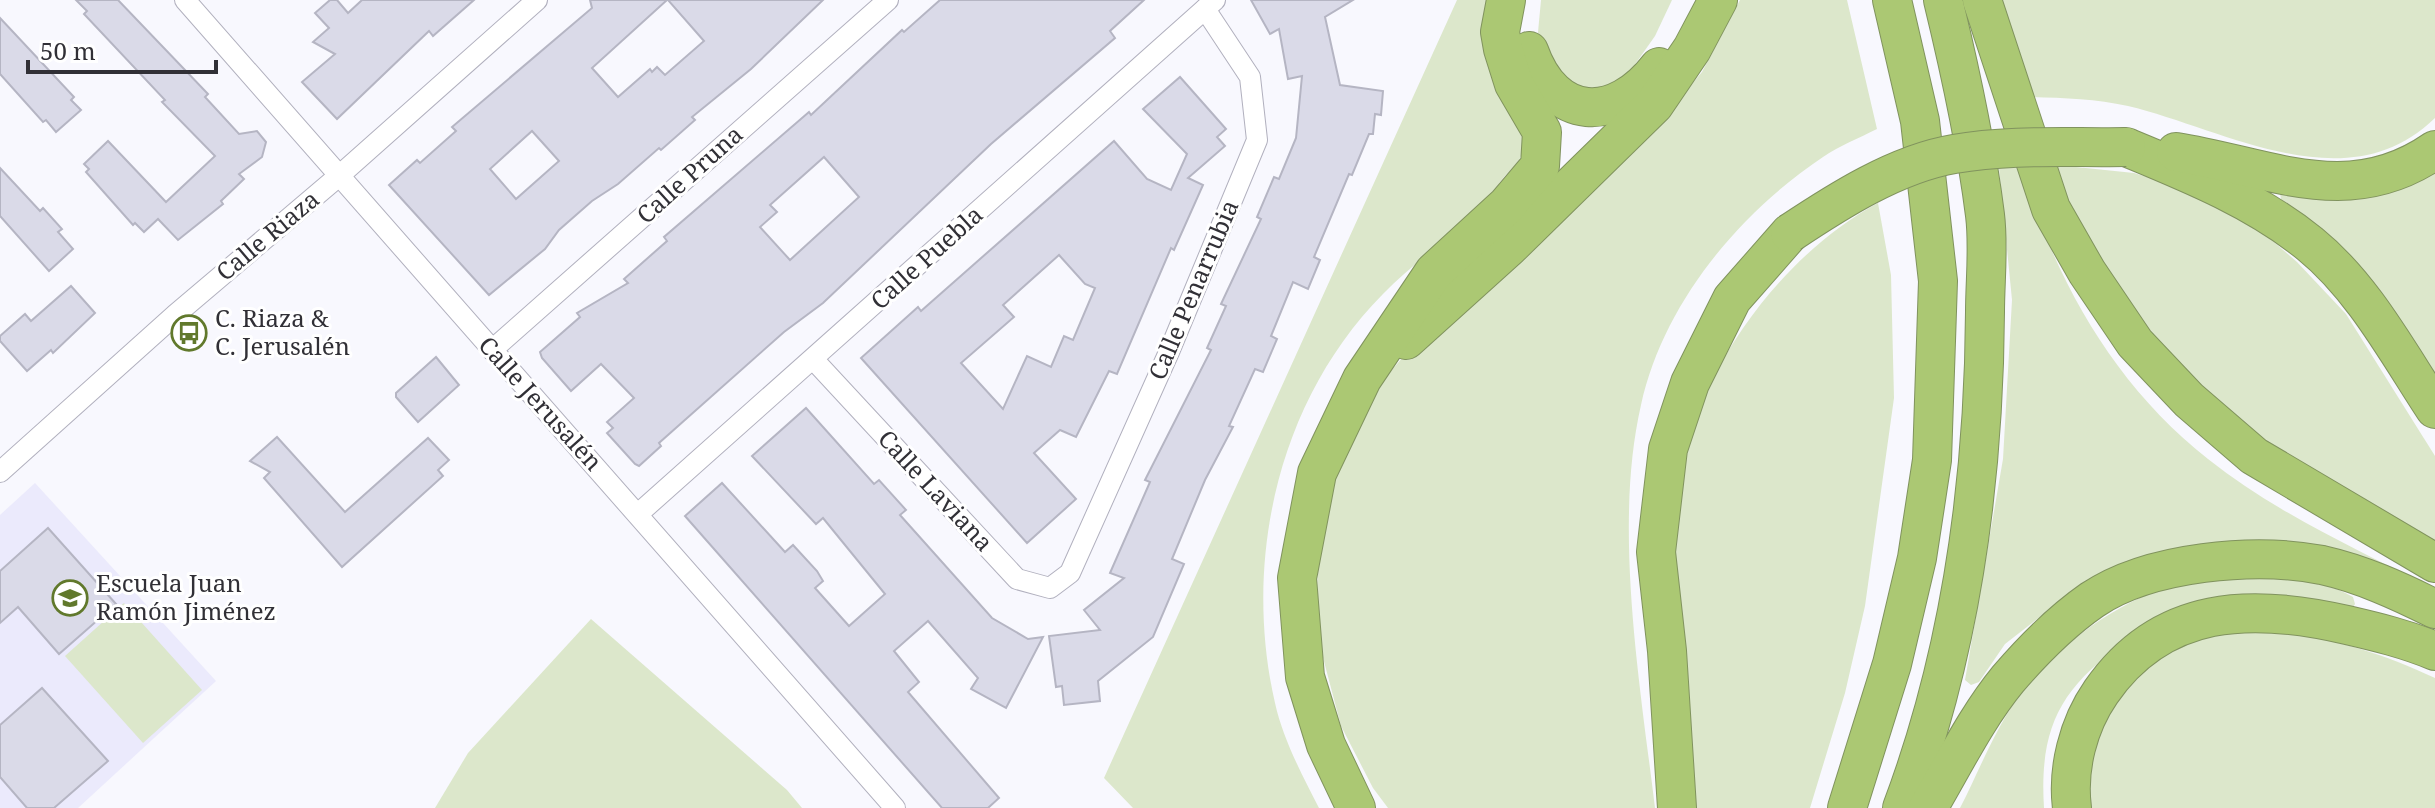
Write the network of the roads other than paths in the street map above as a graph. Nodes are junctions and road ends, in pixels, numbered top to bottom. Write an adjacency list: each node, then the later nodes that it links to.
1 (185, 0): 14 (street, Calle Jerusalén)
2 (537, 0): 14 (street, Calle Riaza)
3 (888, 0): 15 (street, Calle Pruna)
4 (1506, 0): 17 (highway)
5 (1531, 0): 6 (highway)
6 (1700, 0)
7 (1718, 0): 17 (highway)
8 (1892, 0): 28 (highway)
9 (1943, 0): 29 (highway)
10 (1982, 0): 21 (highway)
11 (1210, 4): 16 (street, Calle Puebla); 22 (street, Calle Penarrubia)
12 (2126, 147): 13 (highway); 18 (highway); 27 (highway, bridge)
13 (2435, 150)
14 (340, 175): 15 (street, Calle Jerusalén); 19 (street, Calle Riaza)
15 (492, 350): 20 (street, Calle Jerusalén)
16 (813, 359): 20 (street, Calle Puebla); 22 (street, Calle Laviana)
17 (1362, 379): 26 (highway)
18 (2435, 409)
19 (0, 472)
20 (638, 514): 25 (street, Calle Jerusalén)
21 (2435, 563)
22 (1070, 573)
23 (2435, 609): 30 (highway)
24 (2435, 651): 31 (highway)
25 (895, 808)
26 (1356, 808)
27 (1677, 808)
28 (1847, 808)
29 (1902, 808)
30 (1928, 808)
31 (2072, 808)

